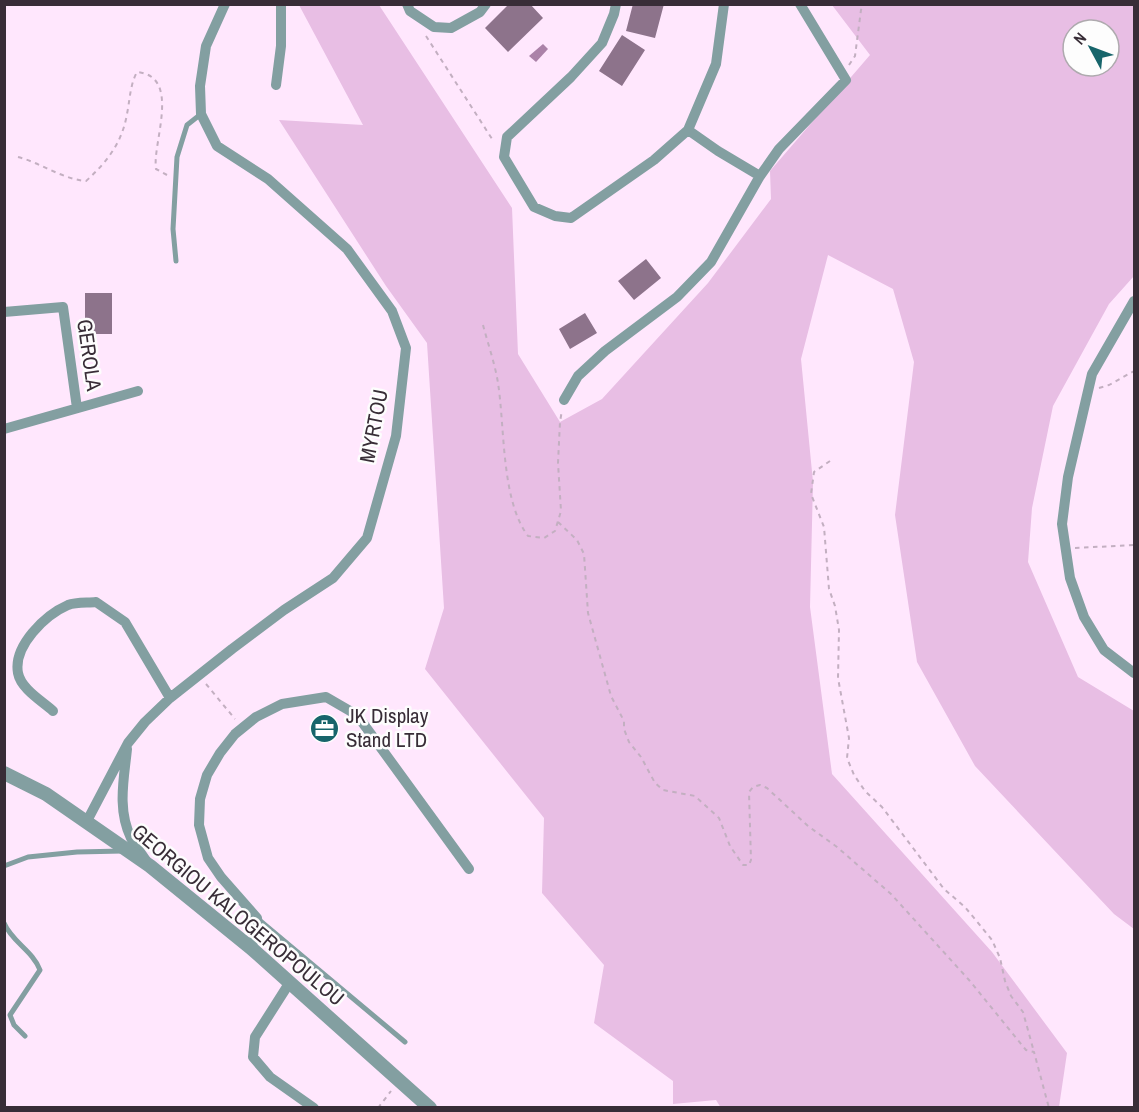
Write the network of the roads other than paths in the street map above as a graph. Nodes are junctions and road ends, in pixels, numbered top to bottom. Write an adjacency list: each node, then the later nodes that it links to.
1 (225, 4): 9 (street, MYRTOU)
2 (281, 4): 8 (street)
3 (407, 4): 4 (street)
4 (486, 4)
5 (616, 4): 10 (street)
6 (724, 4): 10 (street)
7 (800, 4): 11 (street)
8 (276, 85)
9 (201, 114): 12 (lane); 20 (street, MYRTOU)
10 (688, 130): 11 (street)
11 (760, 176): 16 (street)
12 (176, 261)
13 (1134, 301): 19 (street)
14 (4, 312): 17 (street, GEROLA)
15 (138, 391): 17 (street)
16 (564, 400)
17 (77, 408): 18 (street)
18 (4, 429)
19 (1134, 673)
20 (170, 698): 21 (street); 22 (street, MYRTOU)
21 (53, 711)
22 (128, 743): 24 (street, MYRTOU); 26 (street)
23 (4, 773): 24 (street, GEORGIOU KALOGEROPOULOU)
24 (87, 821): 25 (street, GEORGIOU KALOGEROPOULOU)
25 (131, 851): 26 (street, GEORGIOU KALOGEROPOULOU); 27 (lane)
26 (150, 866): 31 (street, GEORGIOU KALOGEROPOULOU)
27 (4, 867)
28 (469, 869): 29 (street)
29 (257, 918): 31 (street); 34 (lane)
30 (4, 923): 33 (lane)
31 (251, 948): 32 (street, GEORGIOU KALOGEROPOULOU)
32 (290, 982): 35 (street); 36 (street, GEORGIOU KALOGEROPOULOU)
33 (25, 1036)
34 (405, 1042)
35 (314, 1107)
36 (430, 1107)

